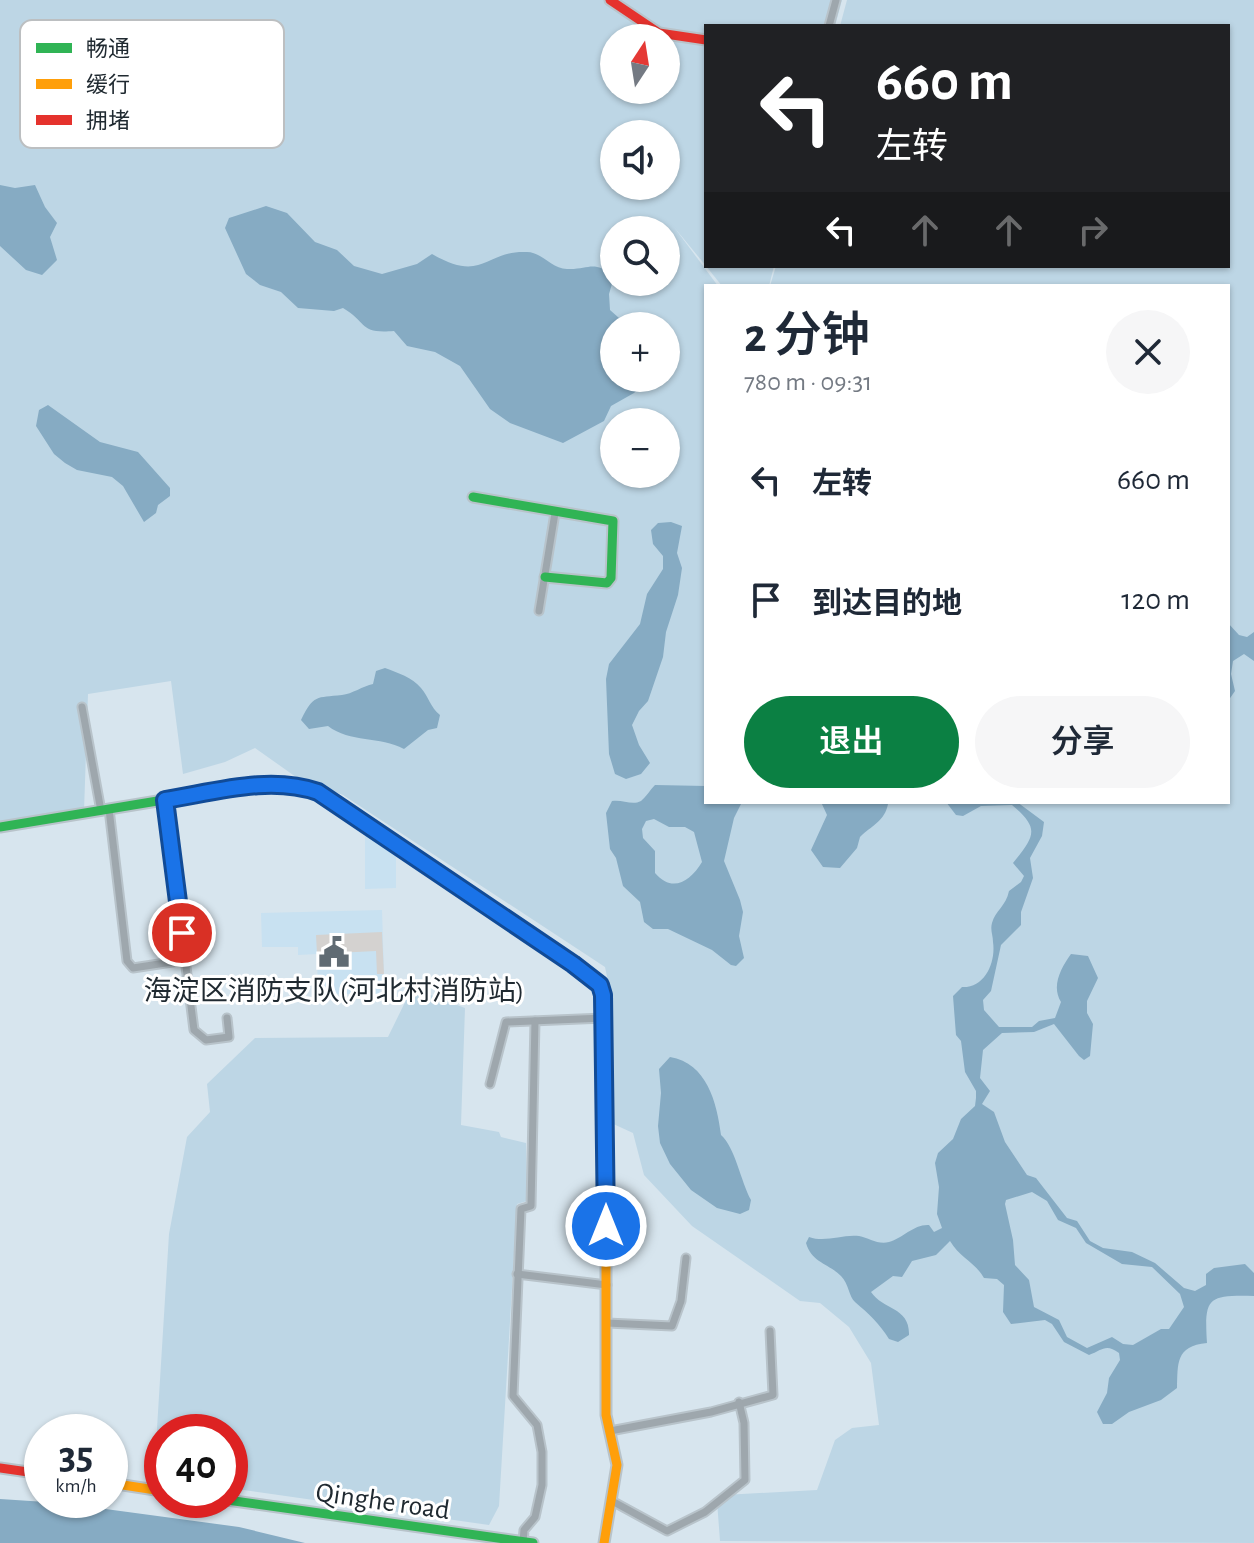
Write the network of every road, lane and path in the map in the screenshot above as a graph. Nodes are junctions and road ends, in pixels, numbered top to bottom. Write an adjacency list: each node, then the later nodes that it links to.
1 (610, 0): 4 (street)
2 (836, 0): 3 (street)
3 (830, 24)
4 (704, 40)
5 (473, 497): 6 (street)
6 (555, 513): 7 (street); 7 (street)
7 (545, 577): 8 (street)
8 (539, 611)
9 (82, 707): 11 (street)
10 (165, 800): 11 (street); 13 (street); 15 (street)
11 (105, 810): 12 (street); 13 (street)
12 (0, 827)
13 (185, 960): 14 (street)
14 (227, 1018)
15 (604, 1018): 16 (street); 20 (street)
16 (535, 1021): 17 (street); 19 (street)
17 (490, 1084)
18 (686, 1258): 21 (street)
19 (517, 1274): 20 (street); 29 (street)
20 (607, 1285): 21 (street)
21 (607, 1323): 24 (street)
22 (770, 1331): 23 (street)
23 (739, 1402): 24 (street); 27 (street)
24 (610, 1431): 27 (street)
25 (0, 1468): 26 (street)
26 (24, 1471)
27 (612, 1501): 30 (street)
28 (248, 1503): 29 (street, Qinghe road)
29 (528, 1542)
30 (604, 1543)

